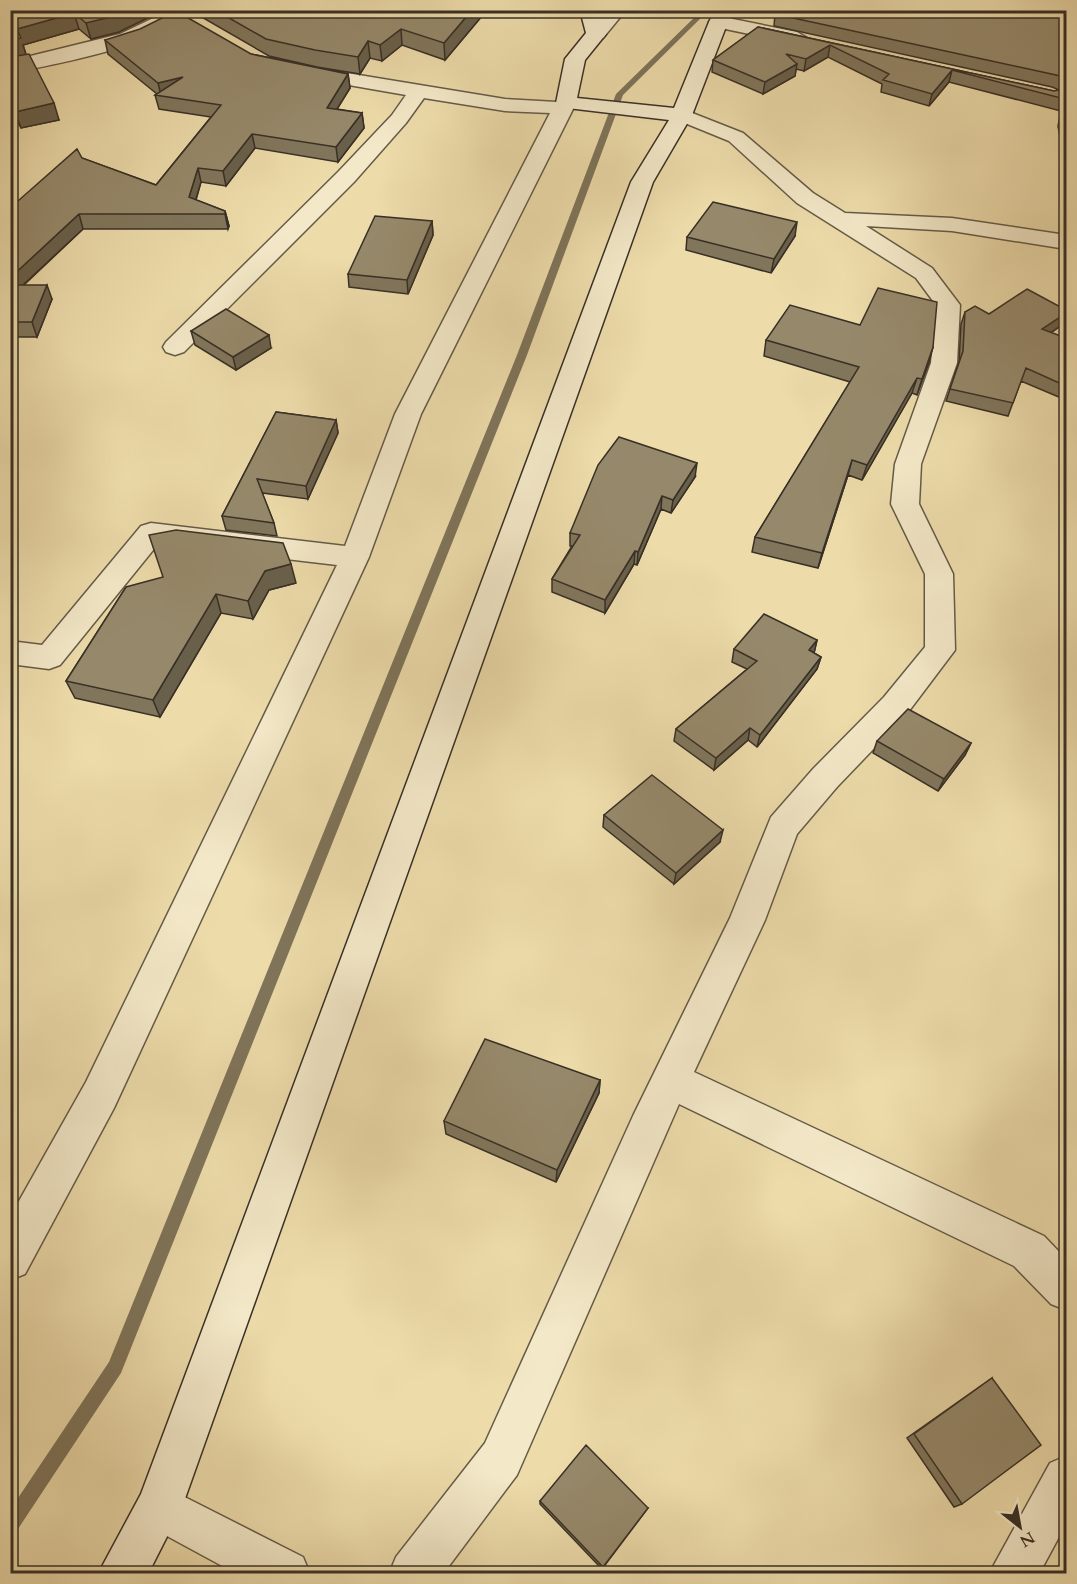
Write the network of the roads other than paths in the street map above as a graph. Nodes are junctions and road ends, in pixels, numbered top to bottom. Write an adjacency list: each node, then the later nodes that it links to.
1 (589, 10): 6 (street)
2 (617, 10): 6 (street)
3 (181, 13): 5 (street); 9 (street)
4 (724, 16): 7 (street); 12 (street)
5 (200, 26)
6 (596, 34): 11 (street)
7 (821, 43)
8 (283, 67): 10 (street)
9 (10, 68)
10 (418, 92): 11 (street); 15 (street)
11 (573, 105): 12 (street); 16 (street)
12 (680, 115): 13 (street); 22 (street)
13 (837, 219): 14 (street); 18 (street)
14 (1066, 242)
15 (175, 347)
16 (355, 557): 17 (street); 19 (street)
17 (10, 652)
18 (671, 1082): 20 (street); 25 (street)
19 (10, 1259)
20 (1066, 1289)
21 (1066, 1479): 26 (street)
22 (159, 1507): 23 (street); 24 (street)
23 (122, 1574)
24 (286, 1574)
25 (413, 1574)
26 (1013, 1574)

